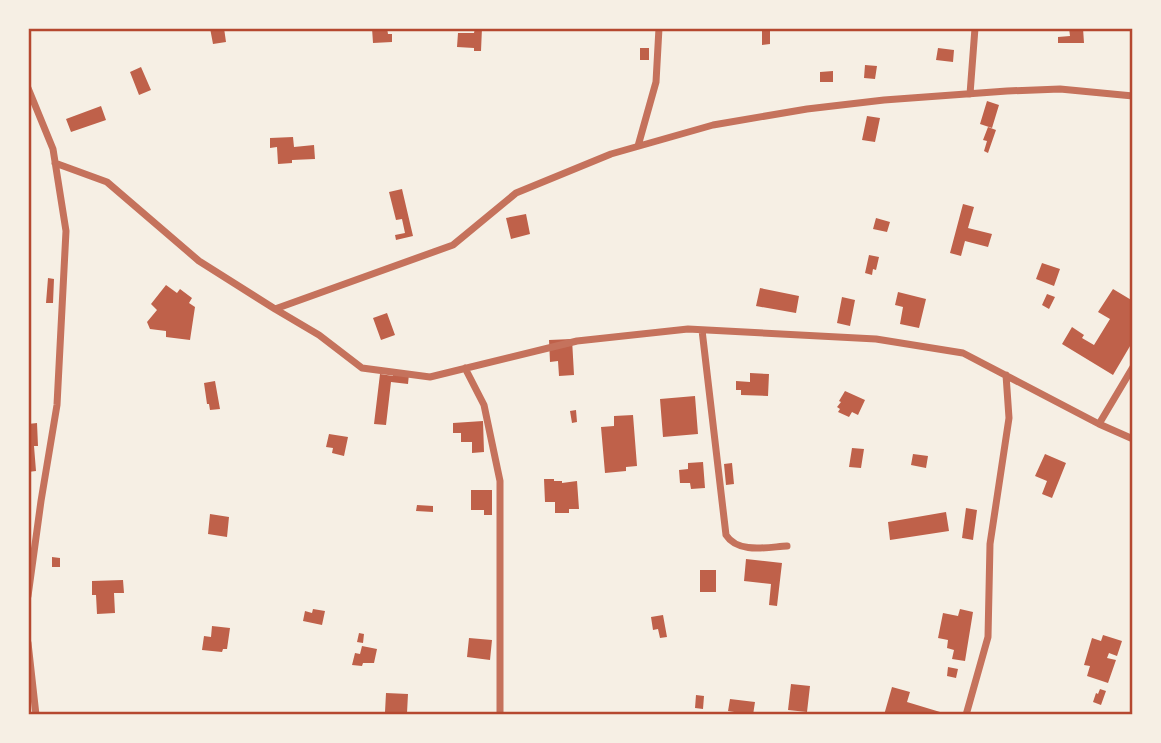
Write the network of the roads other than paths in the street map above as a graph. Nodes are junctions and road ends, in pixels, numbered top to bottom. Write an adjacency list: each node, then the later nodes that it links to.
1 (659, 28): 6 (street)
2 (975, 28): 4 (street)
3 (28, 88): 7 (street)
4 (970, 94): 5 (street); 6 (street)
5 (1133, 96)
6 (638, 146): 8 (street)
7 (55, 163): 8 (street); 16 (street)
8 (275, 309): 11 (street)
9 (702, 330): 11 (street); 12 (street); 15 (street)
10 (1133, 367): 13 (street)
11 (465, 368): 19 (street)
12 (1006, 375): 13 (street); 20 (street)
13 (1099, 424): 14 (street)
14 (1133, 439)
15 (788, 546)
16 (28, 596)
17 (28, 643): 18 (street)
18 (36, 715)
19 (500, 715)
20 (966, 715)

